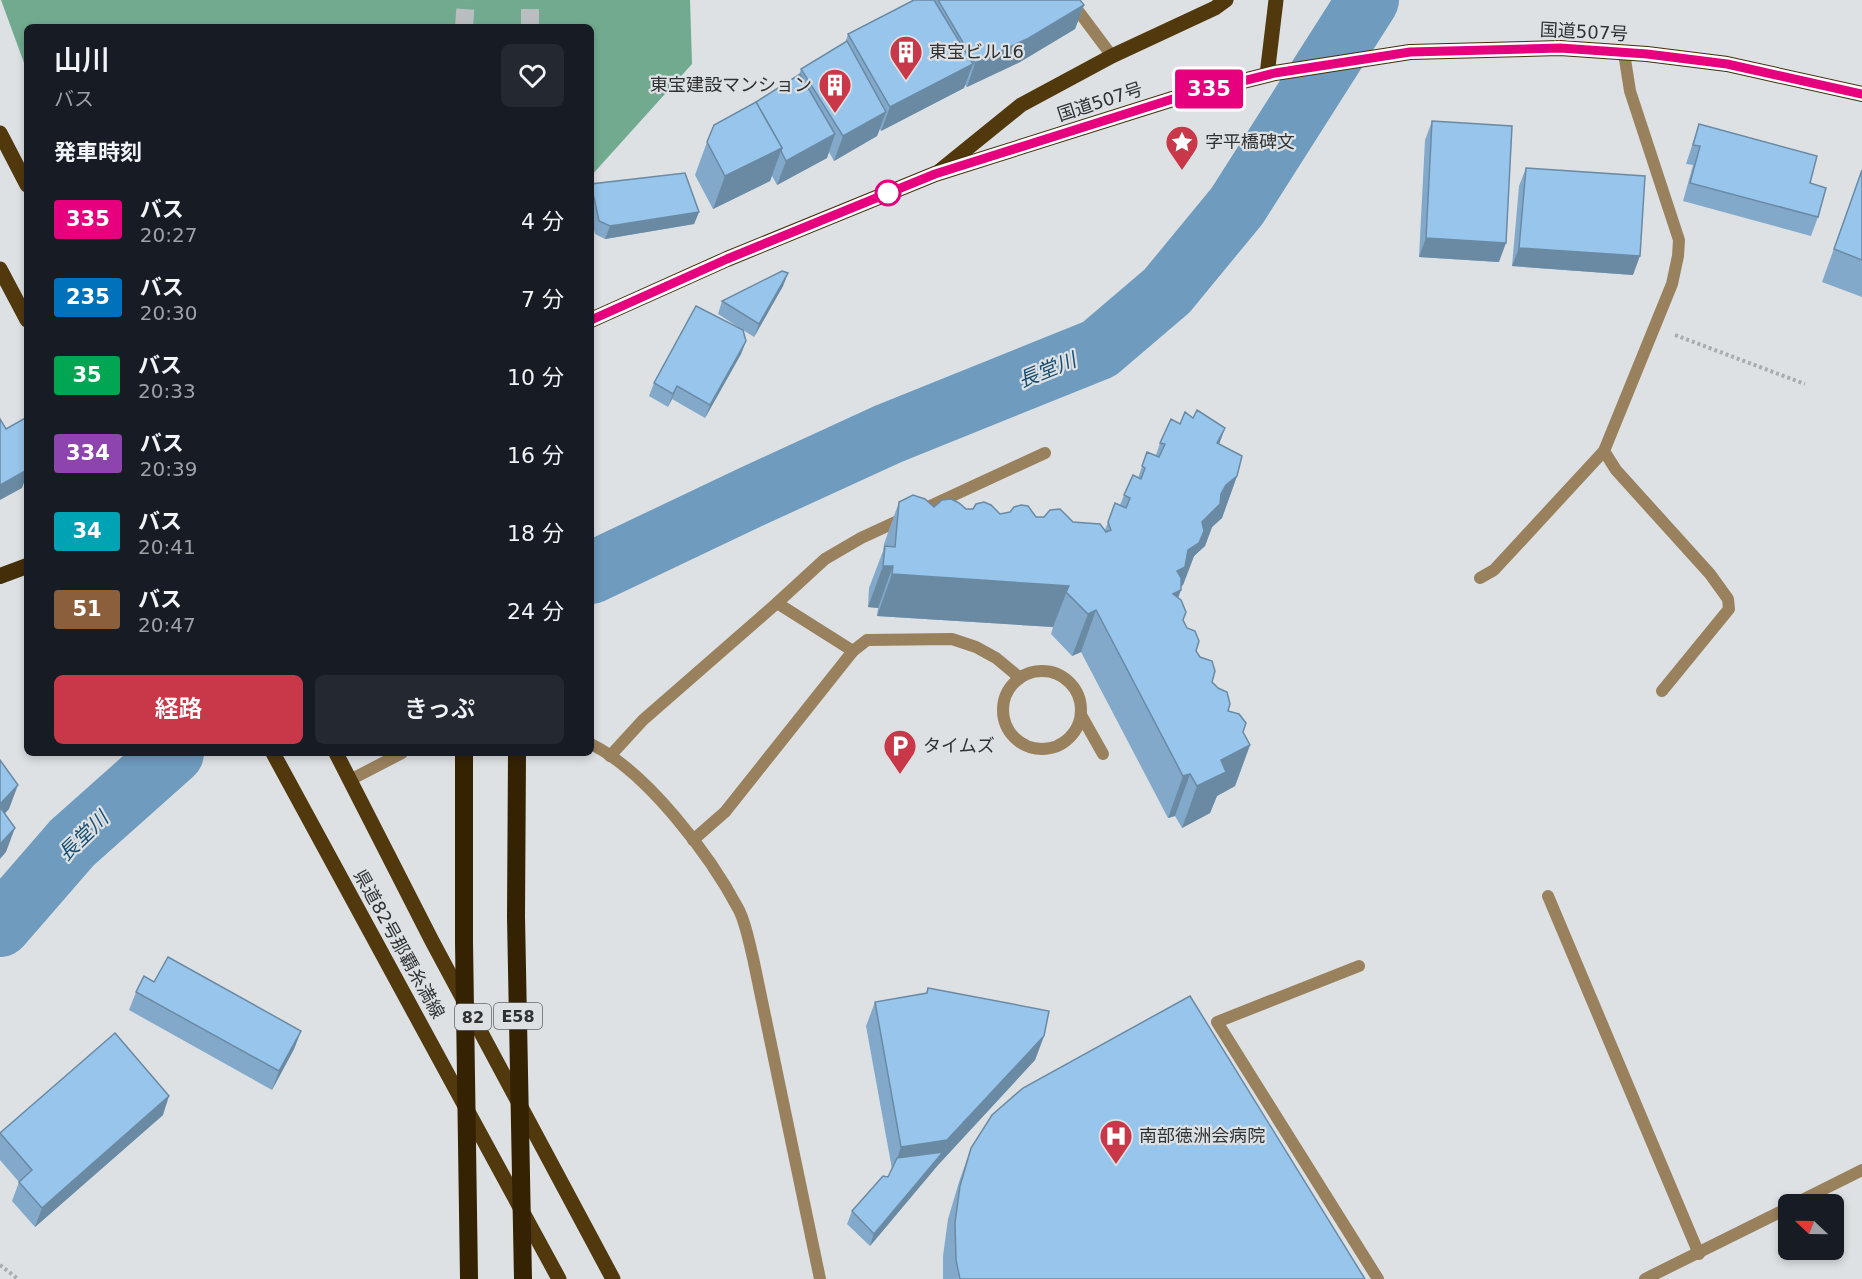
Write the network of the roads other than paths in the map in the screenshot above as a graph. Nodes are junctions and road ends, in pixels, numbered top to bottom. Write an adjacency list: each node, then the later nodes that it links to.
1 (1070, 0): 5 (street)
2 (1226, 0): 5 (main road)
3 (1275, 0): 6 (main road)
4 (1624, 53): 6 (highway, 国道507号); 7 (highway, 国道507号); 14 (street)
5 (1112, 56): 9 (main road)
6 (1271, 74): 9 (highway, 国道507号)
7 (1862, 93)
8 (0, 133): 10 (main road)
9 (935, 174): 13 (highway, 国道507号)
10 (24, 178)
11 (0, 269): 12 (main road)
12 (24, 314)
13 (594, 319)
14 (1604, 451): 18 (street); 22 (street)
15 (1045, 453): 19 (street)
16 (24, 567): 17 (highway)
17 (0, 576)
18 (1480, 578)
19 (777, 603): 20 (street); 30 (street)
20 (853, 651): 21 (street); 33 (street)
21 (1020, 678): 23 (street); 23 (street)
22 (1662, 691)
23 (1081, 715): 25 (street)
24 (594, 746): 30 (street)
25 (1103, 754)
26 (338, 756): 32 (main road, 県道82号那覇糸満線 / 82)
27 (396, 756): 32 (street)
28 (464, 756): 40 (highway, bridge)
29 (517, 756): 41 (highway, E58, bridge)
30 (610, 756): 33 (street)
31 (276, 759): 42 (main road, 県道82号那覇糸満線)
32 (350, 780): 43 (main road, 県道82号那覇糸満線 / 82)
33 (693, 840): 44 (street)
34 (1548, 896): 39 (street)
35 (1359, 966): 45 (street)
36 (1862, 1170): 37 (street)
37 (1814, 1194)
38 (1778, 1213): 39 (street)
39 (1699, 1254): 46 (street)
40 (469, 1279)
41 (523, 1279)
42 (559, 1279)
43 (613, 1279)
44 (820, 1279)
45 (1378, 1279)
46 (1645, 1279)

